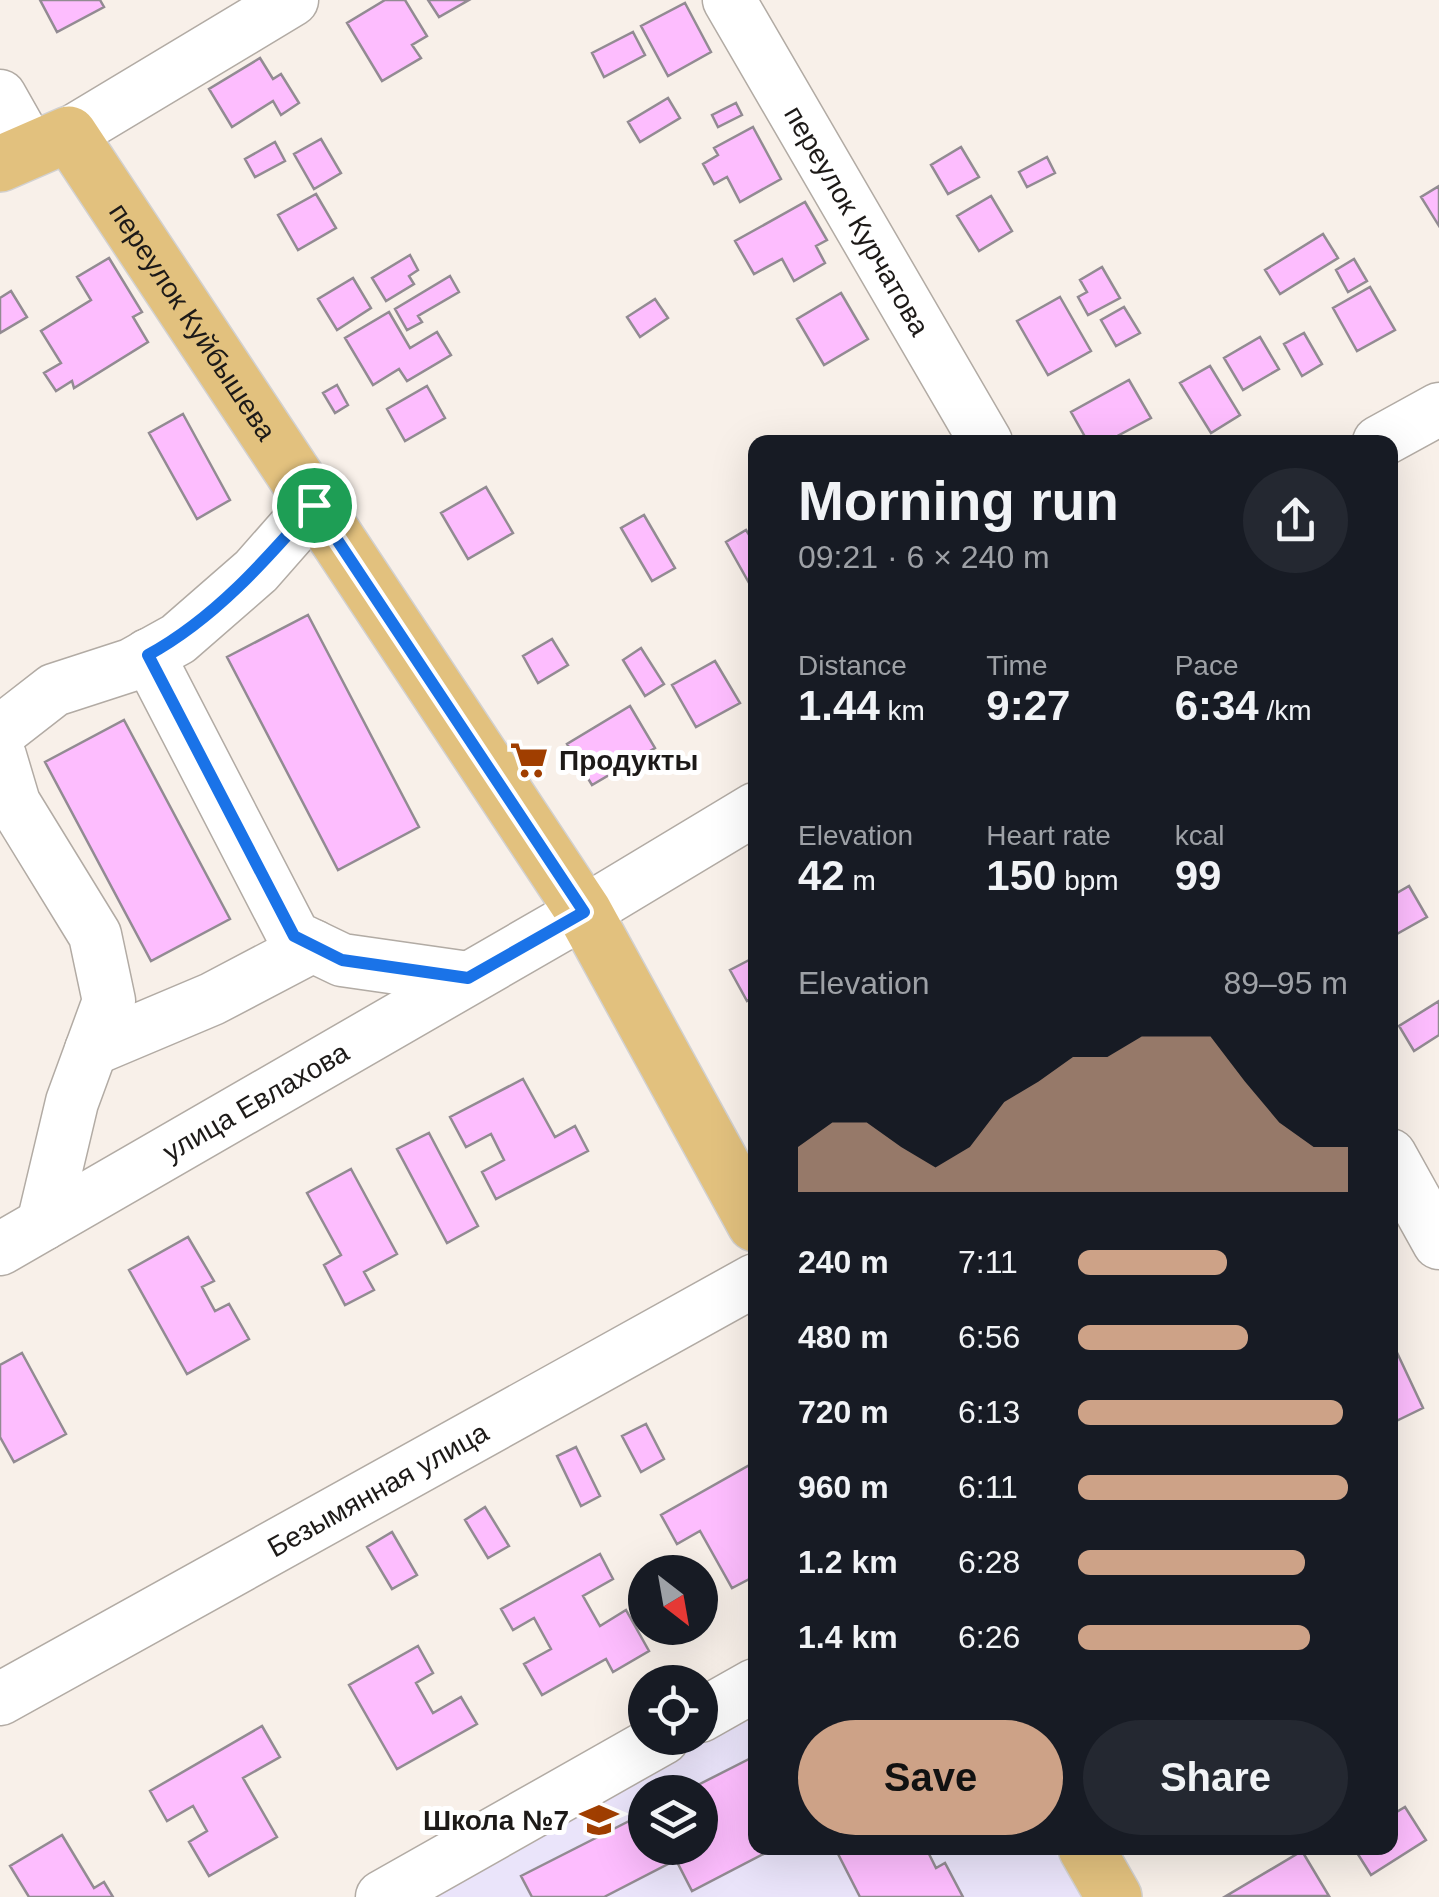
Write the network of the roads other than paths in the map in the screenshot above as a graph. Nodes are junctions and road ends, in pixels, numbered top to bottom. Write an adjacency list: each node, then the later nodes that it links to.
1 (292, 0): 4 (street)
2 (729, 0): 6 (street, переулок Курчатова)
3 (0, 96): 4 (street, переулок Куйбышева)
4 (33, 149): 8 (main road, переулок Куйбышева)
5 (1439, 408): 7 (street)
6 (982, 435)
7 (1391, 435)
8 (314, 505): 9 (street); 13 (main road, переулок Куйбышева)
9 (148, 655): 10 (street); 14 (street)
10 (0, 732)
11 (0, 756): 16 (street, улица Евлахова)
12 (748, 813): 13 (street, улица Евлахова)
13 (584, 912): 15 (street, улица Евлахова); 18 (main road, переулок Куйбышева)
14 (314, 946): 15 (street); 16 (street)
15 (468, 978): 19 (street, улица Евлахова)
16 (90, 1050): 19 (street, улица Евлахова)
17 (1398, 1170): 20 (street)
18 (748, 1211)
19 (22, 1237)
20 (1439, 1242)
21 (748, 1284): 23 (street, Безымянная улица)
22 (748, 1689): 24 (street)
23 (0, 1699)
24 (718, 1706)
25 (633, 1755): 27 (street)
26 (1090, 1855): 28 (main road)
27 (382, 1897)
28 (1114, 1897)

